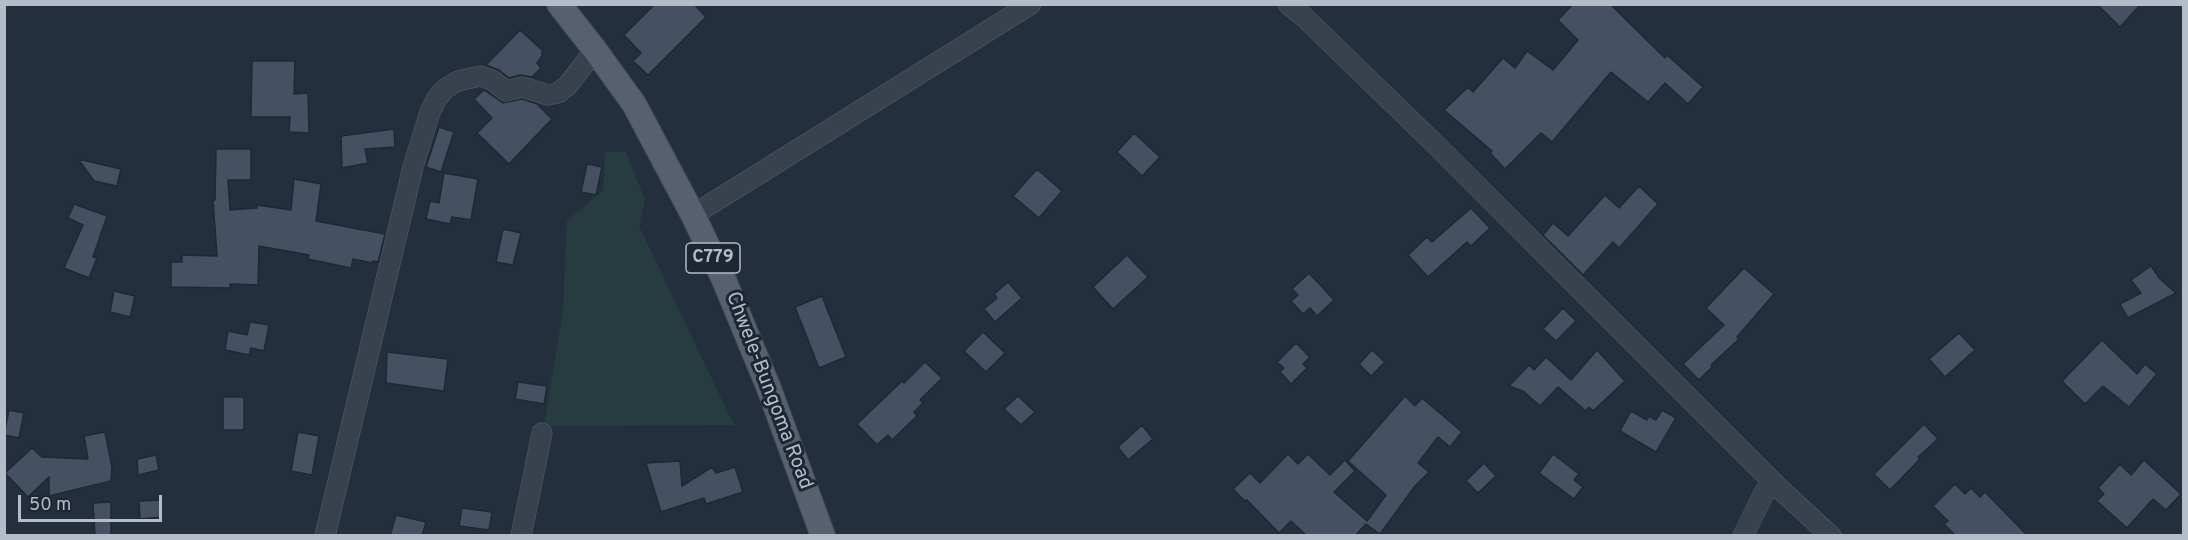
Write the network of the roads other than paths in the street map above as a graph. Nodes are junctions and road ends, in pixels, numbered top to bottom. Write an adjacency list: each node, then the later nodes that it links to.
1 (559, 4): 4 (main road, Chwele-Bungoma Road / C779)
2 (1031, 4): 5 (street)
3 (1288, 4): 7 (street)
4 (595, 50): 5 (main road, Chwele-Bungoma Road / C779); 8 (street)
5 (693, 216): 10 (main road, Chwele-Bungoma Road / C779)
6 (542, 433): 9 (street)
7 (1781, 490): 11 (street); 12 (street)
8 (325, 536)
9 (521, 536)
10 (823, 536)
11 (1743, 536)
12 (1831, 536)

